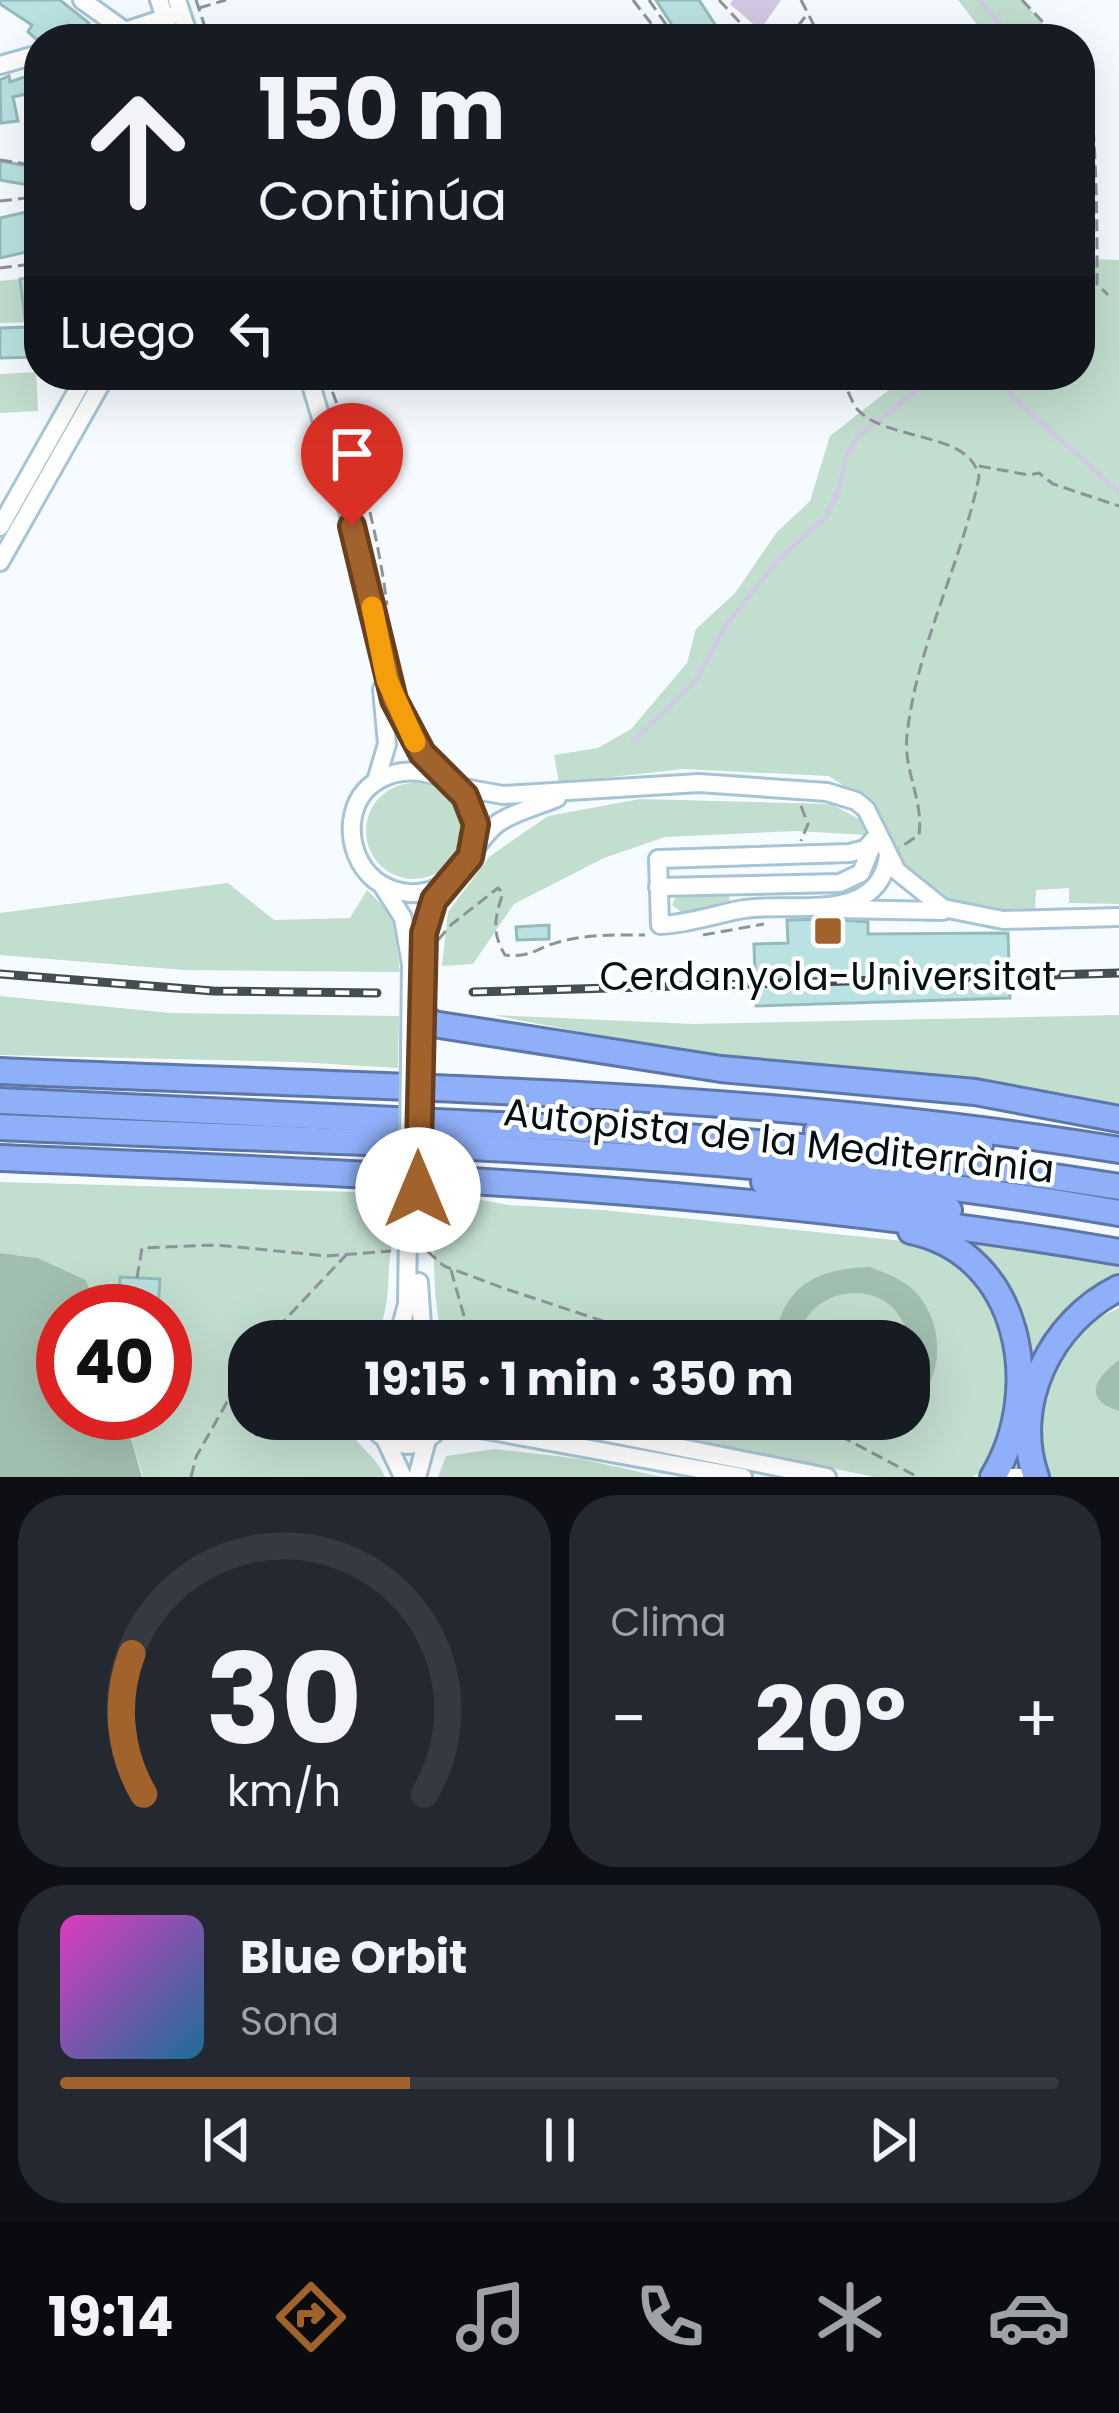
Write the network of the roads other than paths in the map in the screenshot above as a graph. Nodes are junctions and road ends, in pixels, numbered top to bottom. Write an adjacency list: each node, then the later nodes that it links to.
1 (82, 0): 3 (street)
2 (170, 7): 4 (street)
3 (115, 24)
4 (138, 24)
5 (78, 390): 10 (street)
6 (101, 390): 9 (street)
7 (307, 390): 13 (street)
8 (308, 390): 14 (street)
9 (27, 516): 11 (street); 12 (street)
10 (0, 527)
11 (0, 548)
12 (0, 562)
13 (376, 781): 14 (street); 18 (street)
14 (451, 782): 15 (street); 17 (street)
15 (568, 794): 16 (street); 17 (street)
16 (880, 840): 20 (street); 20 (street); 21 (street); 22 (street)
17 (470, 857): 19 (street)
18 (382, 885): 19 (street); 24 (street)
19 (443, 885): 24 (street)
20 (658, 887): 21 (street)
21 (824, 909): 22 (street)
22 (957, 913): 23 (street)
23 (1119, 917)
24 (420, 969): 25 (street, bridge); 40 (street, bridge)
25 (425, 1018): 29 (highway); 40 (street, bridge)
26 (0, 1071): 28 (highway)
27 (0, 1101): 32 (highway, Autopista de la Mediterrània)
28 (741, 1105): 31 (highway); 33 (highway)
29 (1119, 1119)
30 (0, 1127): 34 (highway, Autopista de la Mediterrània)
31 (1119, 1129)
32 (606, 1130): 36 (highway); 38 (highway, Autopista de la Mediterrània)
33 (1119, 1150)
34 (632, 1156): 39 (highway, Autopista de la Mediterrània); 41 (highway)
35 (0, 1158): 37 (highway)
36 (1119, 1160)
37 (562, 1185): 42 (highway); 55 (highway)
38 (1119, 1187)
39 (1119, 1213)
40 (413, 1229): 44 (street); 45 (street)
41 (1119, 1242)
42 (1119, 1252)
43 (1119, 1288): 57 (highway)
44 (403, 1320)
45 (421, 1320)
46 (417, 1440): 50 (street)
47 (433, 1440): 52 (street)
48 (541, 1440): 53 (street)
49 (642, 1440): 54 (street)
50 (386, 1441): 51 (street)
51 (403, 1477)
52 (417, 1477)
53 (743, 1477)
54 (826, 1477)
55 (997, 1477): 56 (street)
56 (1026, 1477)
57 (1036, 1477)

